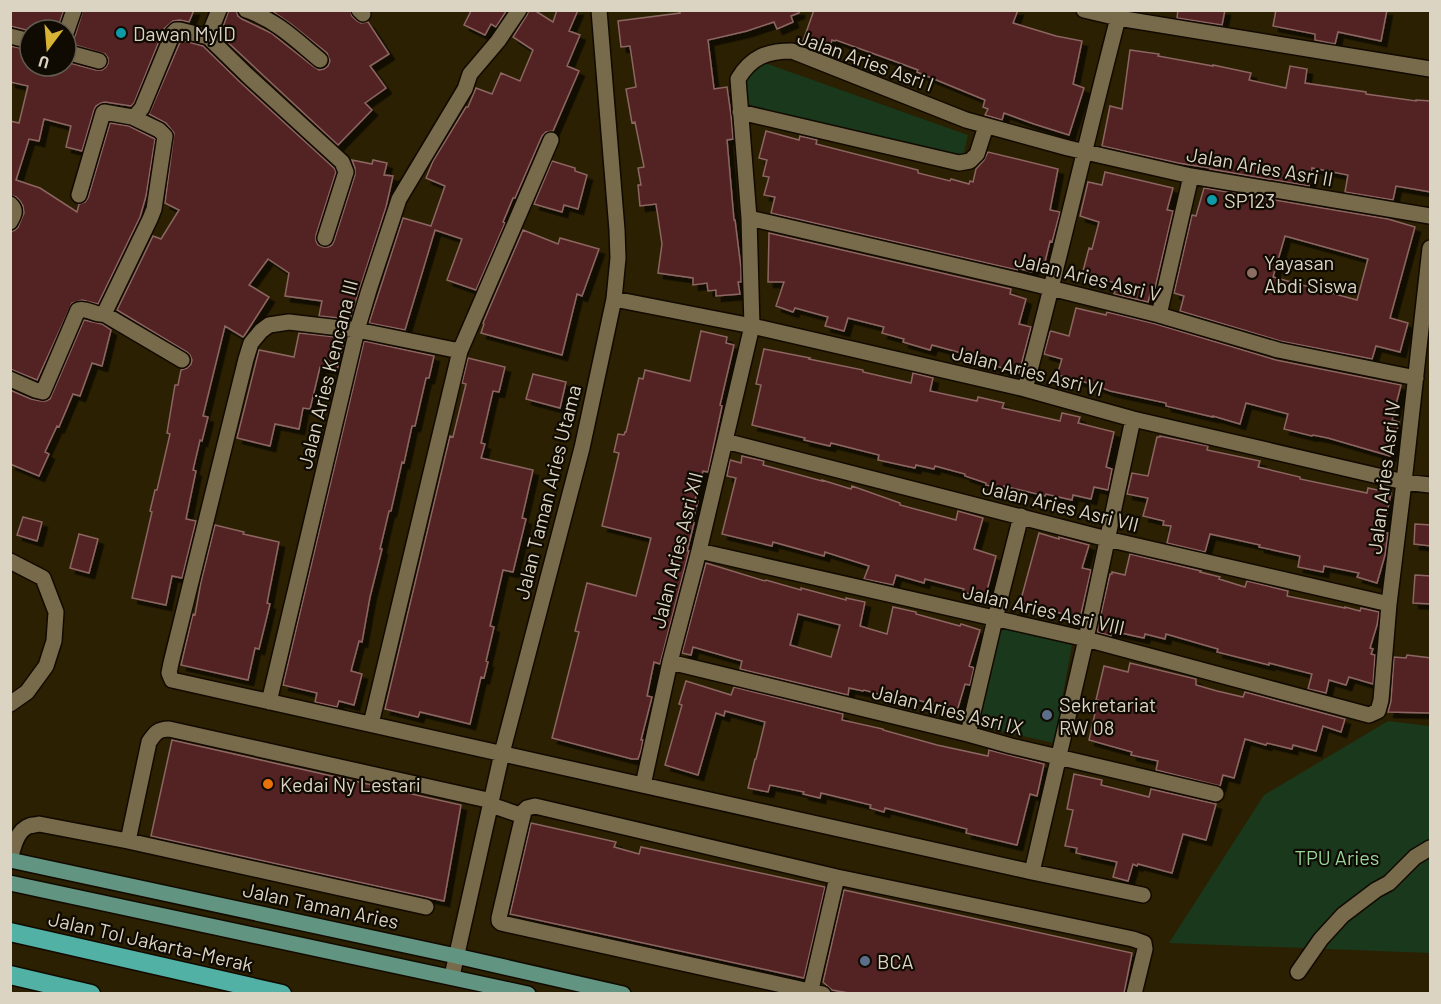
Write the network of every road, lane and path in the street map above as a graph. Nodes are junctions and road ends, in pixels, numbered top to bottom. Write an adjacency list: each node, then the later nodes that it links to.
1 (219, 10): 7 (street)
2 (246, 10): 9 (street)
3 (519, 10): 30 (street, Jalan Aries Kencana III)
4 (599, 10): 26 (street, Jalan Taman Aries Utama)
5 (1084, 10): 6 (street)
6 (1118, 18): 11 (street); 16 (street)
7 (208, 37): 13 (street); 23 (street)
8 (78, 55): 10 (street)
9 (320, 60)
10 (99, 61)
11 (1431, 69)
12 (740, 112): 14 (street); 14 (street, Jalan Aries Asri I); 21 (street, Jalan Aries Asri I)
13 (132, 117): 18 (street); 27 (street)
14 (986, 126): 16 (street, Jalan Aries Asri I)
15 (551, 140): 31 (street)
16 (1084, 152): 17 (street, Jalan Aries Asri II); 25 (street)
17 (1191, 176): 20 (street, Jalan Aries Asri II); 28 (street)
18 (79, 195)
19 (10, 204): 22 (street)
20 (1431, 216)
21 (749, 218): 25 (street, Jalan Aries Asri V); 29 (street, Jalan Aries Asri I)
22 (10, 222)
23 (325, 238)
24 (1431, 248): 33 (street, Jalan Aries Asri IV)
25 (1052, 289): 28 (street, Jalan Aries Asri V); 35 (street)
26 (615, 299): 29 (street, Jalan Aries Asri VI); 53 (street, Jalan Taman Aries Utama)
27 (104, 314): 32 (street); 34 (street)
28 (1159, 315): 33 (street, Jalan Aries Asri V)
29 (752, 326): 35 (street, Jalan Aries Asri VI); 37 (street, Jalan Aries Asri XII)
30 (357, 330): 31 (street); 48 (street, Jalan Aries Kencana III); 48 (street)
31 (460, 351): 51 (street)
32 (182, 360)
33 (1416, 378): 38 (street, Jalan Aries Asri IV)
34 (10, 379)
35 (1025, 389): 36 (street, Jalan Aries Asri VI)
36 (1133, 419): 38 (street, Jalan Aries Asri VI); 41 (street)
37 (725, 441): 40 (street, Jalan Aries Asri VII); 42 (street, Jalan Aries Asri XII)
38 (1404, 482): 39 (street, Jalan Aries Asri VI); 44 (street, Jalan Aries Asri IV)
39 (1431, 485)
40 (1022, 516): 41 (street, Jalan Aries Asri VII); 45 (street)
41 (1107, 539): 44 (street, Jalan Aries Asri VII); 46 (street)
42 (699, 551): 45 (street, Jalan Aries Asri VIII); 47 (street, Jalan Aries Asri XII)
43 (10, 561): 49 (street)
44 (1389, 604): 50 (street, Jalan Aries Asri IV)
45 (995, 619): 46 (street, Jalan Aries Asri VIII); 52 (street)
46 (1086, 639): 50 (street, Jalan Aries Asri VIII); 54 (street)
47 (670, 662): 52 (street, Jalan Aries Asri IX); 55 (street, Jalan Aries Asri XII)
48 (269, 702): 51 (street)
49 (10, 704)
50 (1378, 711)
51 (371, 724): 53 (street)
52 (968, 734): 54 (street, Jalan Aries Asri IX)
53 (502, 753): 55 (street); 57 (street, Jalan Taman Aries Utama)
54 (1059, 758): 56 (street, Jalan Aries Asri IX); 62 (street)
55 (643, 785): 62 (street)
56 (1216, 794)
57 (491, 803): 58 (street); 59 (street); 68 (street, Jalan Taman Aries Utama)
58 (523, 816): 63 (street); 72 (street)
59 (128, 841): 61 (street); 66 (street)
60 (1431, 848): 69 (street)
61 (10, 860): 68 (main road, Jalan Taman Aries)
62 (1032, 872): 65 (street)
63 (837, 877): 72 (street); 77 (street)
64 (10, 883): 71 (main road)
65 (1143, 895)
66 (426, 907)
67 (10, 932): 74 (highway, Jalan Tol Jakarta–Merak)
68 (456, 956): 71 (street, Jalan Taman Aries Utama); 76 (main road, Jalan Taman Aries)
69 (1298, 972)
70 (10, 975): 73 (highway)
71 (452, 976): 75 (main road)
72 (814, 992)
73 (91, 993)
74 (282, 993)
75 (528, 993)
76 (623, 993)
77 (1134, 993)

